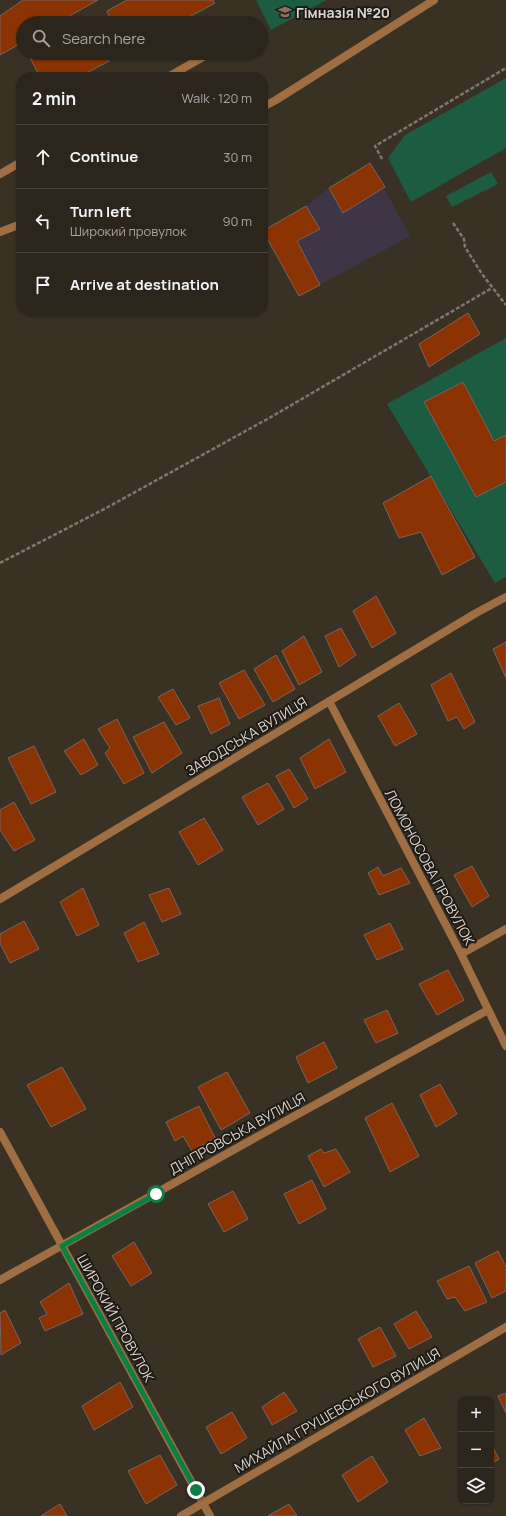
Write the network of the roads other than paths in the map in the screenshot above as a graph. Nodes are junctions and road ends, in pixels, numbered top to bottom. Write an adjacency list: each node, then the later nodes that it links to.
1 (434, 0): 4 (street)
2 (198, 60): 3 (street)
3 (177, 72)
4 (268, 104)
5 (16, 165): 6 (street)
6 (0, 174)
7 (16, 226): 8 (street)
8 (0, 232)
9 (506, 597): 10 (street, ЗАВОДСЬКА ВУЛИЦЯ)
10 (329, 701): 11 (street, ЗАВОДСЬКА ВУЛИЦЯ); 13 (street, ЛОМОНОСОВА ПРОВУЛОК)
11 (0, 899)
12 (506, 929): 13 (street)
13 (461, 954): 14 (street, ЛОМОНОСОВА ПРОВУЛОК)
14 (488, 1010): 15 (street, ЛОМОНОСОВА ПРОВУЛОК); 17 (street, ДНІПРОВСЬКА ВУЛИЦЯ)
15 (506, 1046)
16 (0, 1132): 17 (street, ШИРОКИЙ ПРОВУЛОК)
17 (62, 1246): 18 (street, ДНІПРОВСЬКА ВУЛИЦЯ); 20 (street, ШИРОКИЙ ПРОВУЛОК)
18 (0, 1280)
19 (506, 1327): 20 (street, МИХАЙЛА ГРУШЕВСЬКОГО ВУЛИЦЯ)
20 (203, 1504): 21 (street, МИХАЙЛА ГРУШЕВСЬКОГО ВУЛИЦЯ); 22 (street, ШИРОКИЙ ПРОВУЛОК)
21 (181, 1516)
22 (210, 1516)

